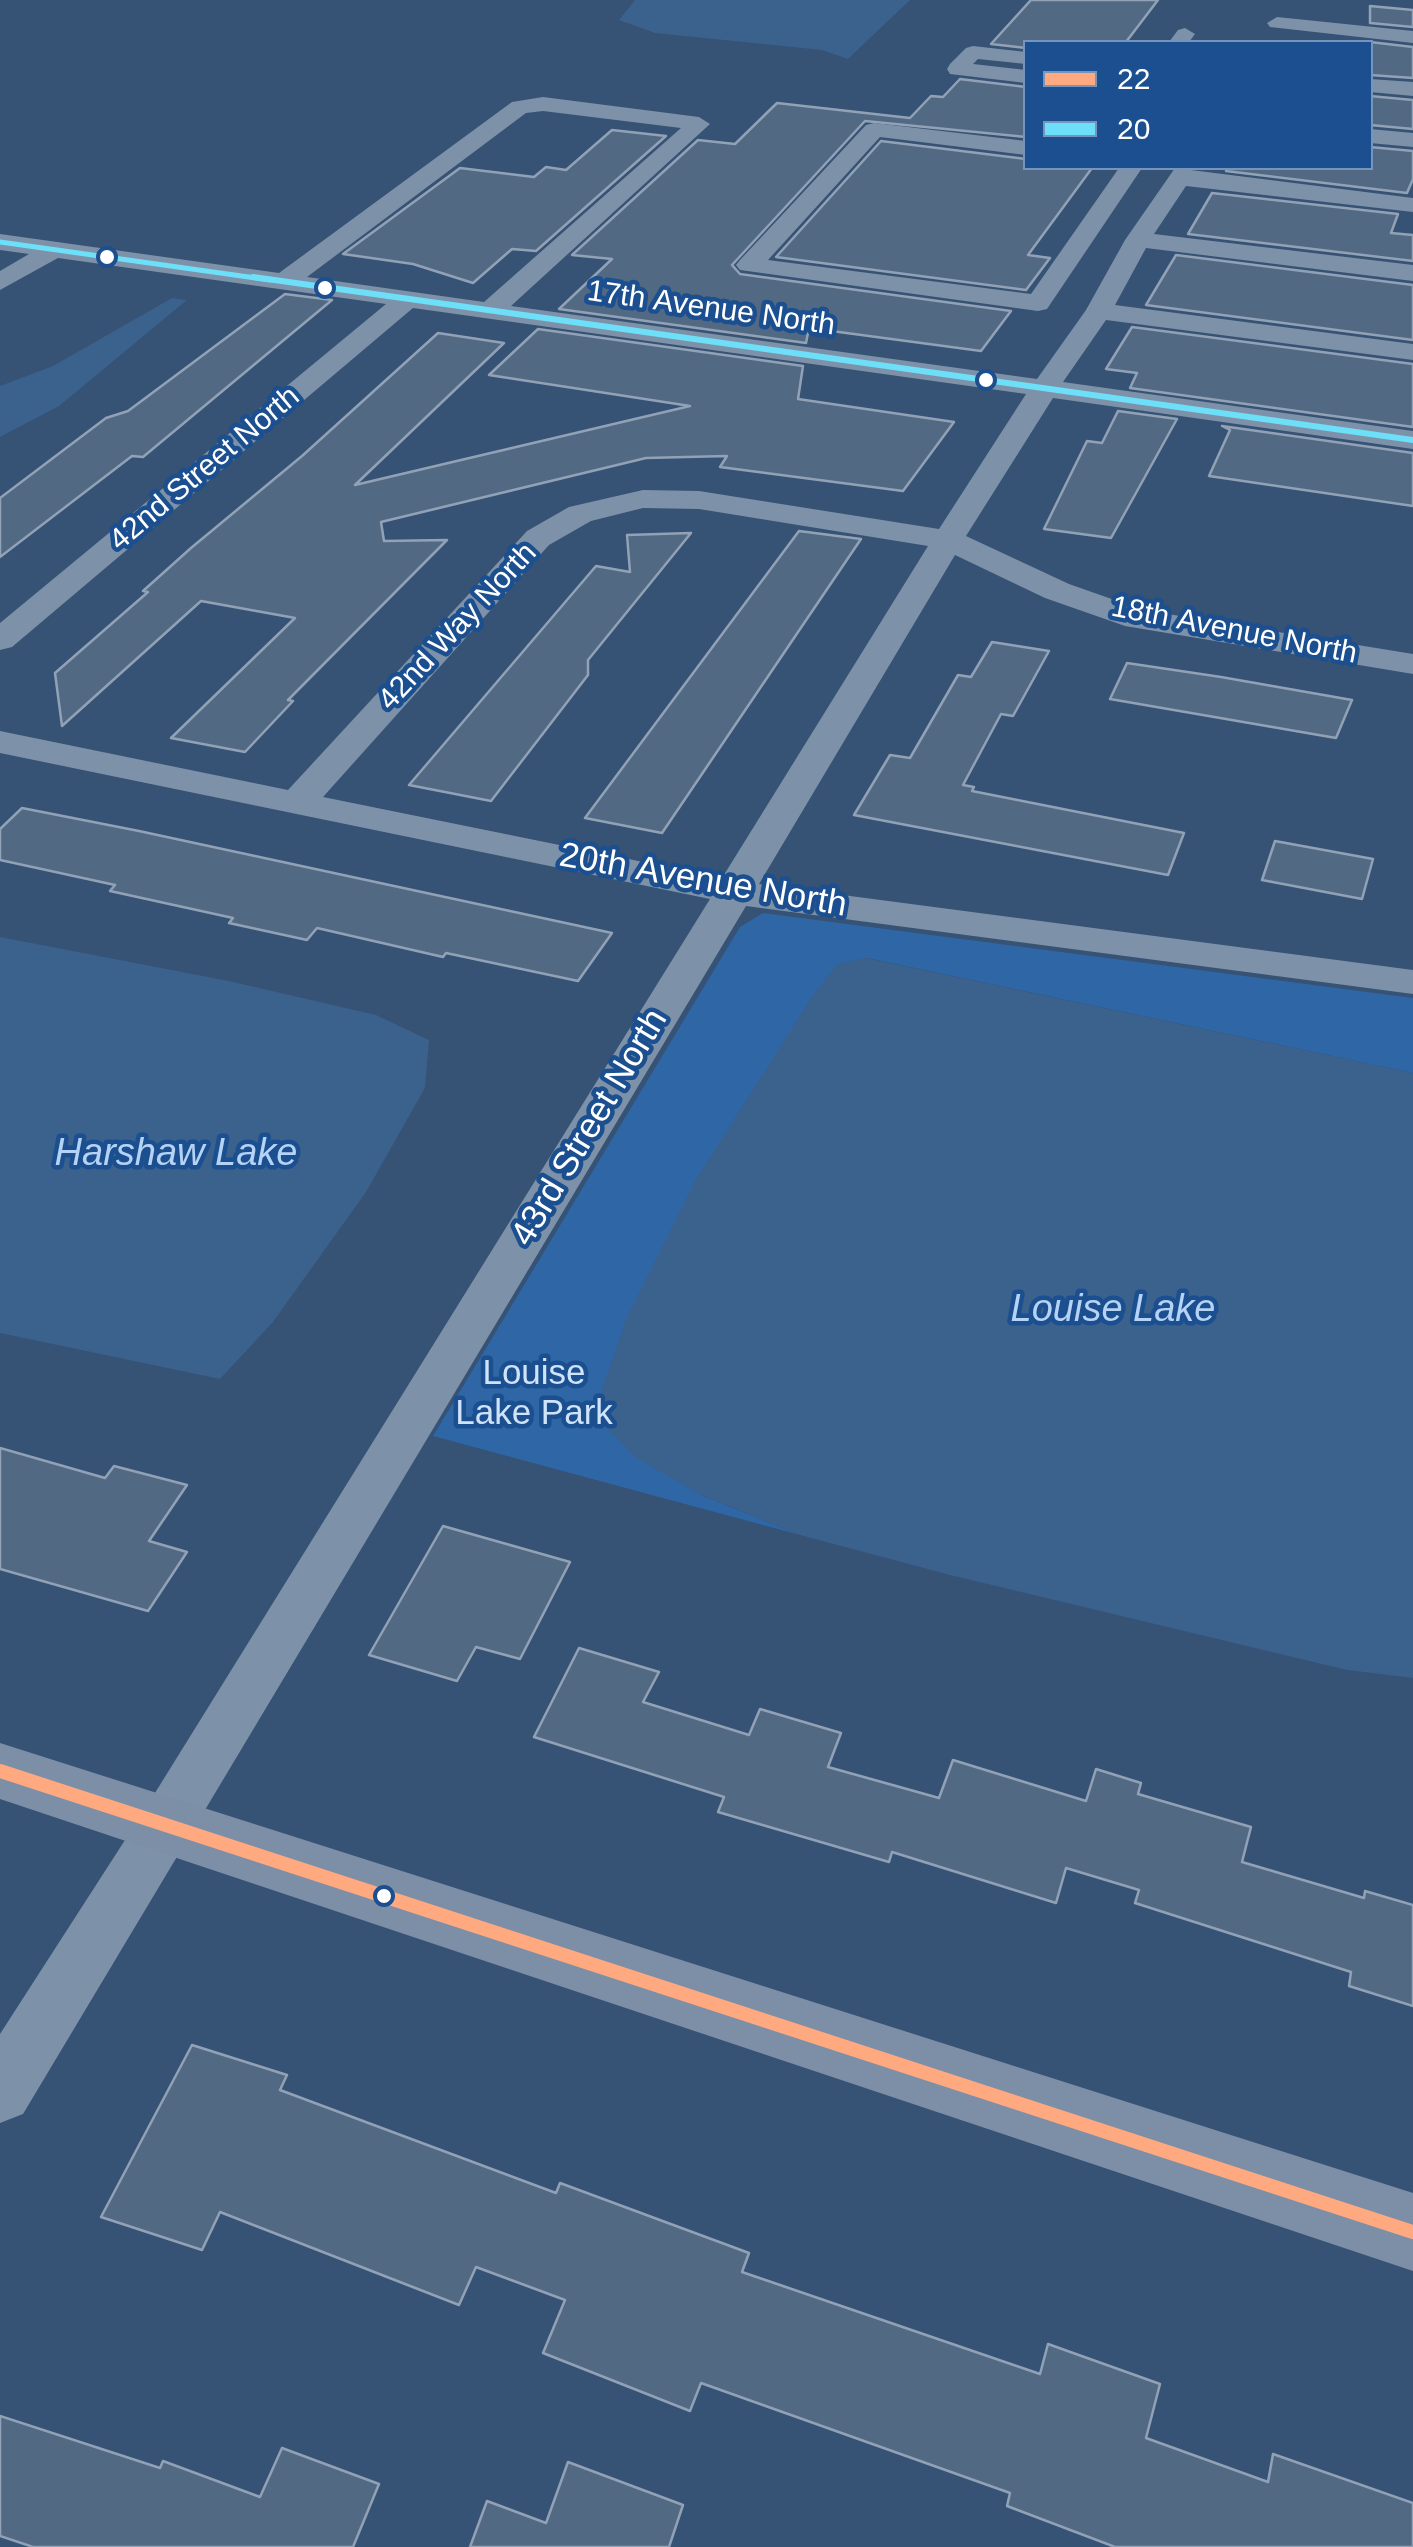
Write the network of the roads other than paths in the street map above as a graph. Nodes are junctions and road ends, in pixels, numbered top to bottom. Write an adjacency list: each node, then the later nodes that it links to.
1 (1289, 0): 2 (street)
2 (1277, 23): 3 (street); 4 (street)
3 (1413, 37)
4 (1266, 40)
5 (1023, 58): 6 (street)
6 (1023, 77)
7 (1373, 85): 8 (street)
8 (1413, 89)
9 (1373, 136): 10 (street)
10 (1413, 140)
11 (1023, 148): 15 (street)
12 (1129, 170): 15 (street)
13 (1182, 173): 14 (street); 16 (street, 43rd Street North)
14 (1413, 205)
15 (1090, 227): 16 (street)
16 (1140, 237): 19 (street); 24 (street, 43rd Street North)
17 (0, 242): 18 (street, 17th Avenue North)
18 (54, 249): 20 (street, 17th Avenue North); 21 (street)
19 (1413, 273)
20 (285, 281): 22 (street, 17th Avenue North); 23 (street)
21 (0, 282)
22 (409, 298): 23 (street, 17th Avenue North); 29 (street, 42nd Street North)
23 (490, 310): 26 (street, 17th Avenue North)
24 (1099, 311): 25 (street); 26 (street, 43rd Street North)
25 (1413, 352)
26 (1044, 389): 27 (street, 17th Avenue North); 28 (street, 43rd Street North)
27 (1413, 440)
28 (948, 540): 30 (street, 18th Avenue North); 32 (street, 42nd Way North); 33 (street, 43rd Street North)
29 (0, 640)
30 (1413, 664)
31 (0, 742): 32 (street, 20th Avenue North)
32 (295, 805): 33 (street, 20th Avenue North)
33 (733, 892): 34 (street, 20th Avenue North); 36 (street, 43rd Street North)
34 (1413, 982)
35 (0, 1771): 36 (main road)
36 (166, 1827): 37 (street, 43rd Street North); 38 (main road)
37 (0, 2092)
38 (1413, 2232)

